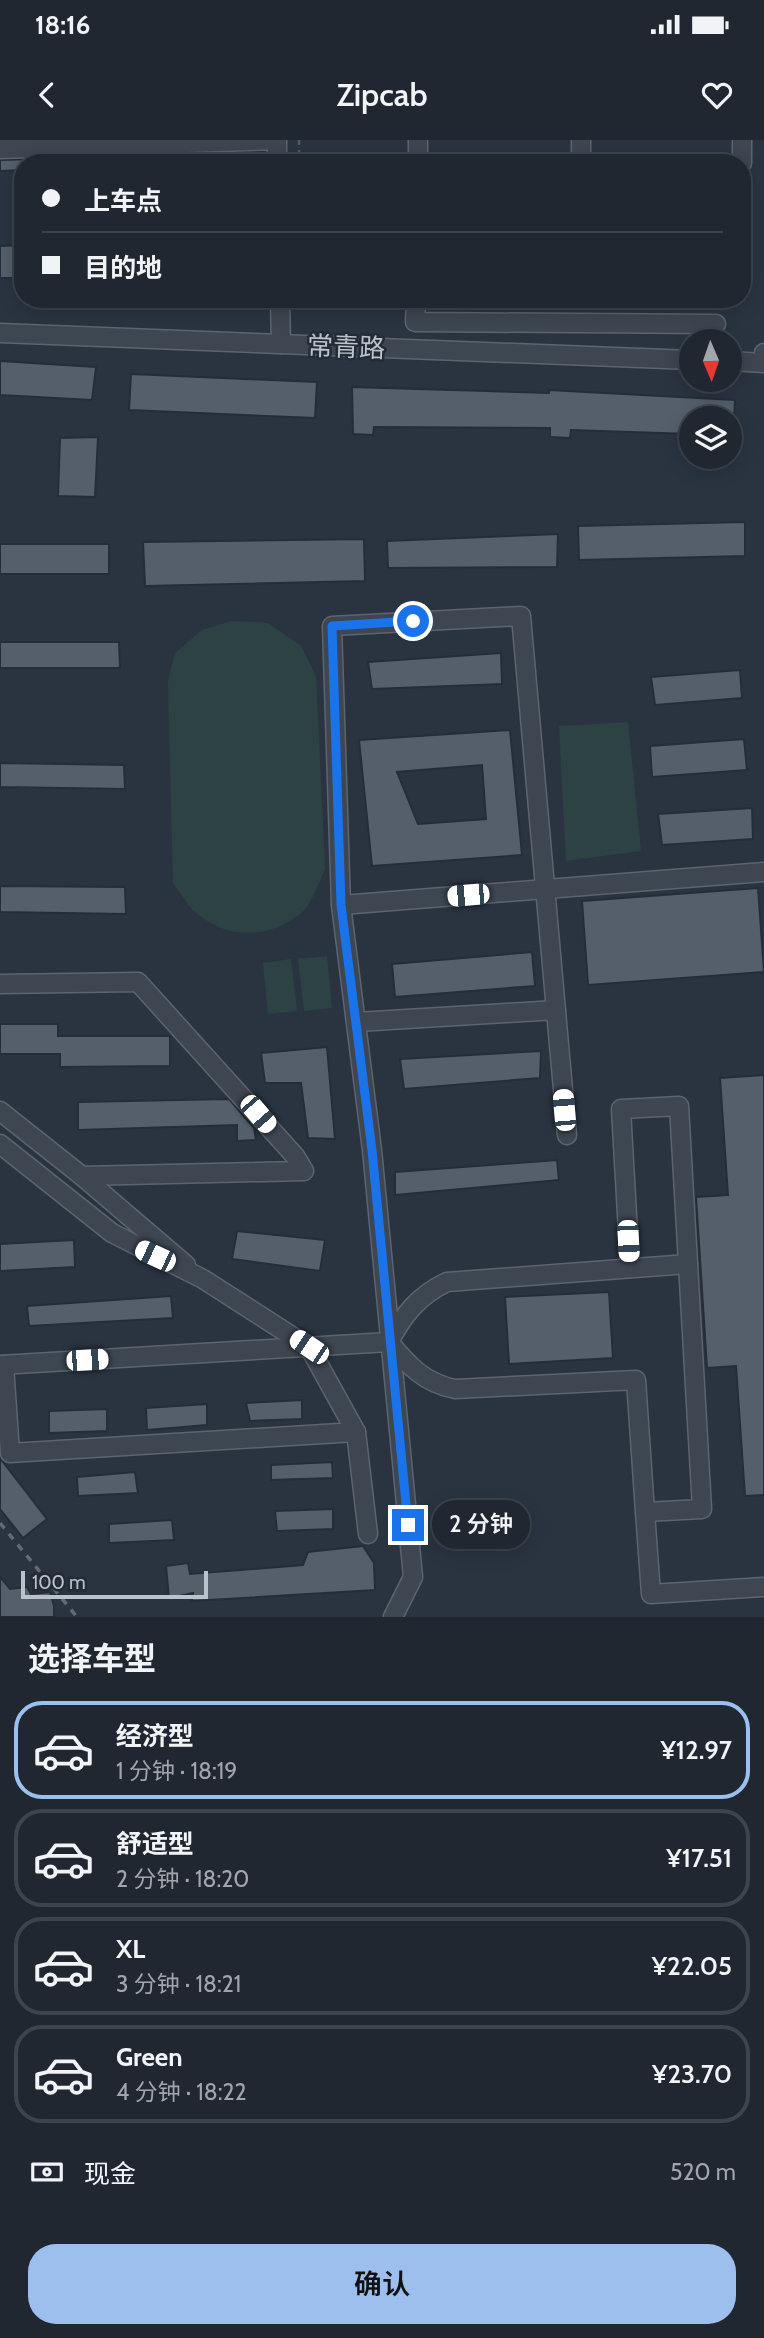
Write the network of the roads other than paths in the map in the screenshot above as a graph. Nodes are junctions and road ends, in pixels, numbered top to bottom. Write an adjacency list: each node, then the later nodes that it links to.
1 (0, 149): 2 (street)
2 (277, 154)
3 (280, 308): 7 (street)
4 (416, 308): 5 (street)
5 (716, 324)
6 (0, 333): 7 (street, 常青路)
7 (281, 344): 9 (street, 常青路)
8 (764, 353): 11 (street)
9 (679, 360)
10 (742, 362): 11 (street)
11 (764, 363)
12 (764, 872): 13 (street)
13 (545, 889): 14 (street); 14 (street); 16 (street)
14 (341, 905): 17 (street)
15 (0, 984): 21 (street)
16 (556, 1010): 17 (street); 19 (street)
17 (357, 1022): 25 (street)
18 (0, 1111): 21 (street)
19 (566, 1135)
20 (0, 1144): 24 (street)
21 (82, 1176): 24 (street)
22 (688, 1265): 23 (street); 23 (street); 29 (street)
23 (630, 1268): 25 (street)
24 (203, 1279): 26 (street)
25 (389, 1342): 26 (street); 29 (street); 32 (street)
26 (309, 1347): 27 (street); 28 (street)
27 (2, 1365): 28 (street)
28 (356, 1432): 30 (street)
29 (645, 1512): 31 (street)
30 (368, 1534)
31 (764, 1587)
32 (393, 1617)

